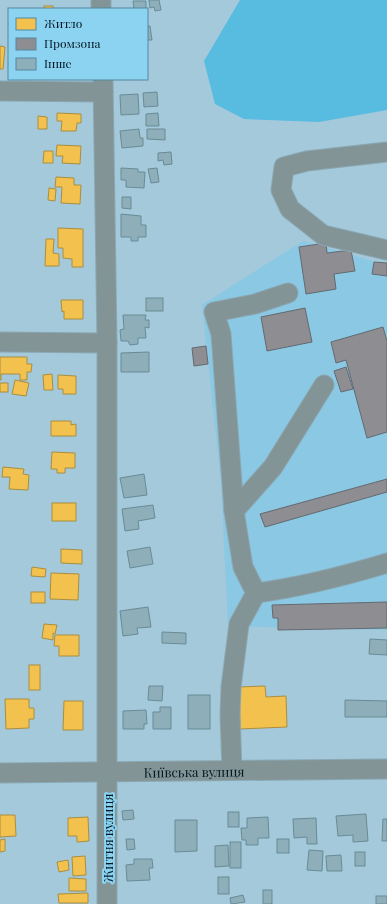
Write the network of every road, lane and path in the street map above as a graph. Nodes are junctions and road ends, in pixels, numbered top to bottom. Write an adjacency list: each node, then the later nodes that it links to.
1 (103, 86): 2 (street); 7 (street, Житня вулиця)
2 (0, 91)
3 (387, 152): 4 (street)
4 (387, 250)
5 (288, 293): 9 (street)
6 (0, 342): 7 (street)
7 (107, 343): 14 (street, Житня вулиця)
8 (324, 385): 9 (street)
9 (234, 511): 11 (street)
10 (387, 563): 11 (street)
11 (256, 593): 13 (street)
12 (387, 769): 13 (street, Київська вулиця)
13 (232, 770): 14 (street, Київська вулиця)
14 (107, 771): 15 (street, Київська вулиця); 16 (street, Житня вулиця)
15 (0, 774)
16 (107, 904)

